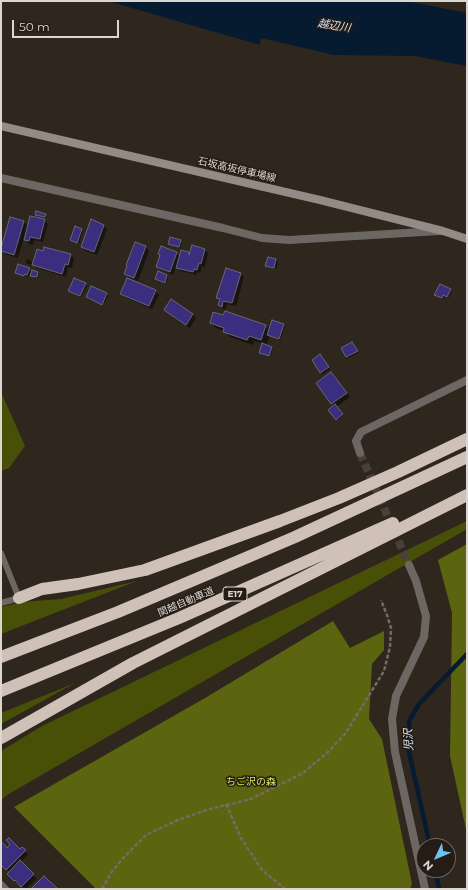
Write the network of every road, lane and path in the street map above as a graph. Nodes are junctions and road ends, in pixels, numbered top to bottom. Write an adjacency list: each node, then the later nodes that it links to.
1 (1, 126): 3 (main road, 石坂高坂停車場線)
2 (1, 178): 3 (street)
3 (442, 231): 4 (main road, 石坂高坂停車場線)
4 (467, 239)
5 (467, 380): 7 (street)
6 (467, 439): 13 (highway)
7 (360, 452)
8 (467, 457): 16 (highway, 関越自動車道)
9 (467, 490): 17 (highway, 関越自動車道 / E17)
10 (467, 495): 18 (highway)
11 (1, 553): 13 (lane)
12 (409, 565): 24 (street)
13 (19, 598): 15 (lane)
14 (381, 600): 19 (path)
15 (1, 603)
16 (1, 657)
17 (1, 691)
18 (1, 738)
19 (226, 804): 22 (path); 23 (path)
20 (1, 885): 21 (street)
21 (5, 889)
22 (102, 889)
23 (285, 889)
24 (425, 889)

